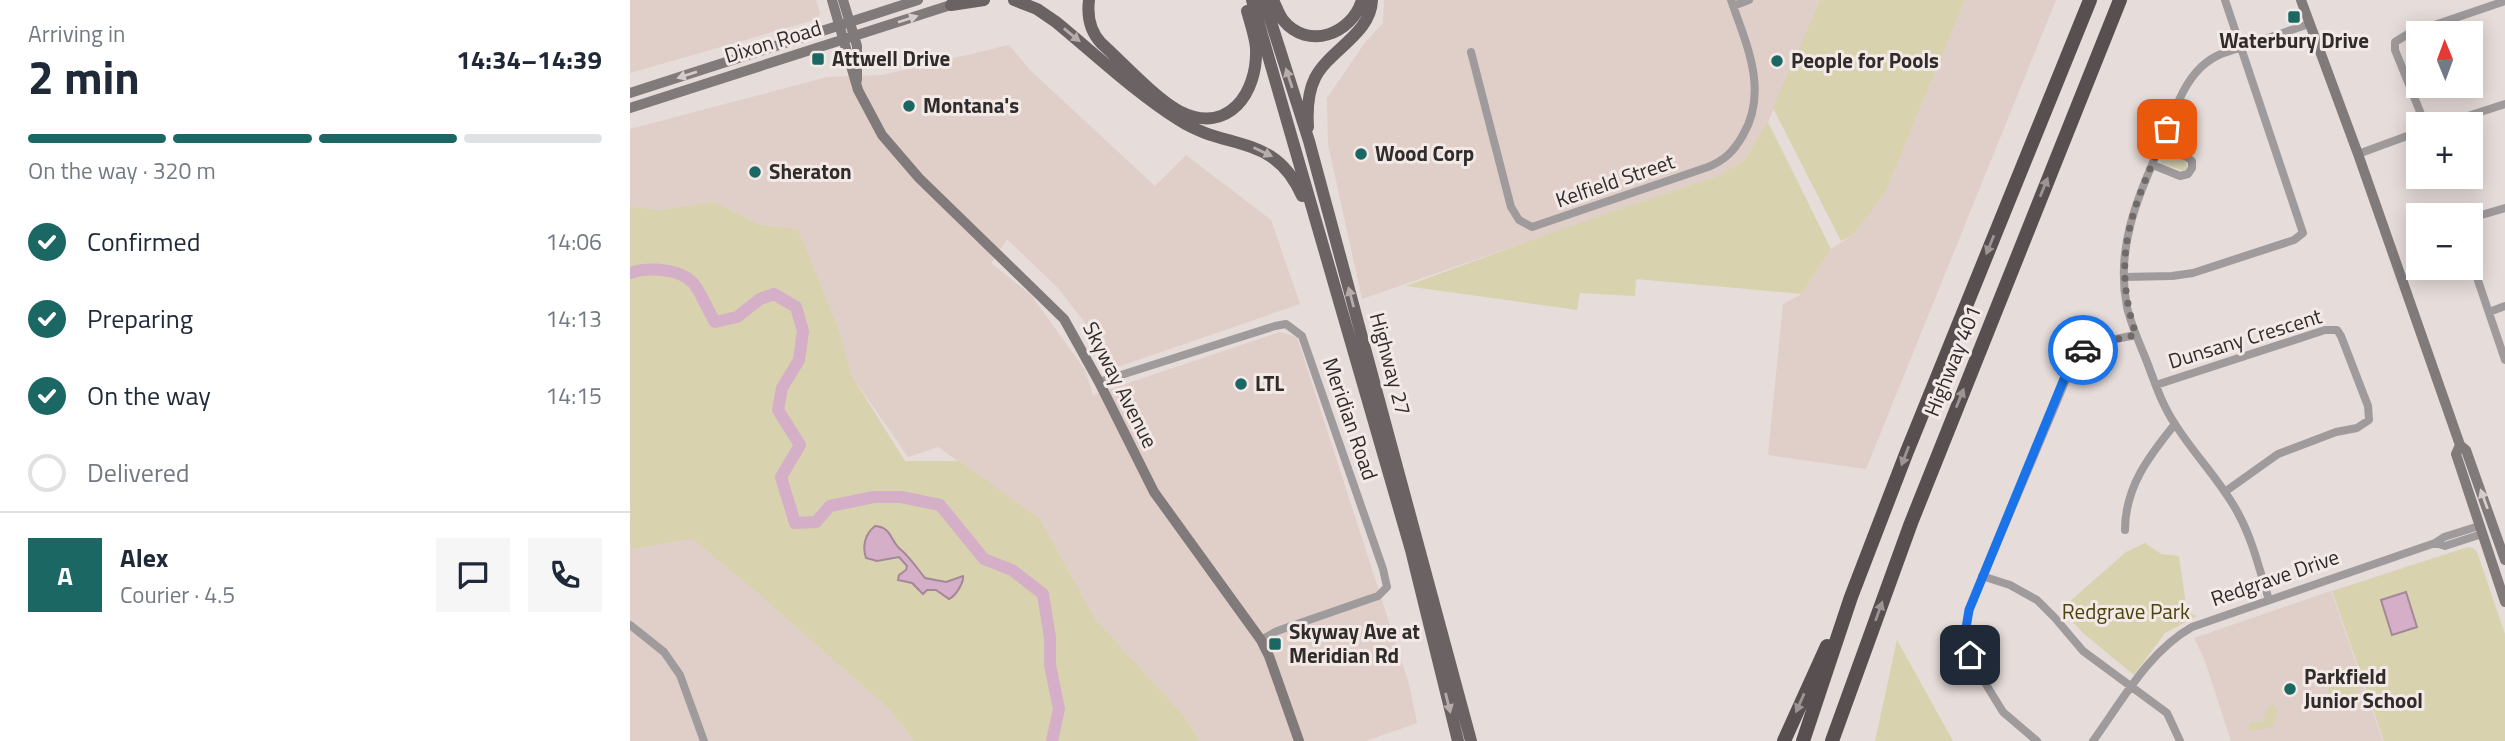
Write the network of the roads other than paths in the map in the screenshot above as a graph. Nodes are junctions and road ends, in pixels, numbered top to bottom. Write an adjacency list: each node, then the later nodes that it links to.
1 (832, 0): 25 (main road)
2 (843, 0): 23 (main road)
3 (918, 0): 23 (main road, Dixon Road)
4 (967, 0): 22 (main road, Dixon Road)
5 (984, 0): 22 (main road)
6 (1014, 0): 44 (main road, one-way to 44)
7 (1089, 0): 8 (main road)
8 (1245, 0)
9 (1252, 0): 44 (main road, Highway 27)
10 (1264, 0): 38 (main road, Highway 27, one-way to 10)
11 (1273, 0): 12 (main road)
12 (1362, 0)
13 (1372, 0): 38 (main road)
14 (1749, 0): 21 (street)
15 (2081, 0): 34 (highway)
16 (2090, 0): 34 (highway, Highway 401)
17 (2120, 0): 74 (highway, Highway 401, one-way to 17)
18 (2225, 0): 28 (street)
19 (2301, 0): 24 (main road)
20 (2505, 1): 35 (street)
21 (1732, 3): 29 (street, Kelfield Street)
22 (951, 5): 26 (main road, Dixon Road, one-way to 22)
23 (851, 22): 25 (main road, Dixon Road); 26 (main road)
24 (2309, 24): 28 (street); 40 (main road)
25 (839, 26): 27 (main road); 31 (main road, Dixon Road, one-way to 31)
26 (855, 36): 27 (main road, Dixon Road); 30 (main road, Skyway Avenue)
27 (842, 40): 30 (main road, Skyway Avenue); 33 (main road, Dixon Road)
28 (2241, 48): 39 (street); 45 (street)
29 (1471, 52)
30 (857, 83): 51 (main road, Skyway Avenue)
31 (630, 93)
32 (2505, 104): 36 (street)
33 (630, 108)
34 (2045, 110): 62 (highway, Highway 401, one-way to 62)
35 (2420, 112)
36 (2480, 112)
37 (2406, 136): 40 (street)
38 (1309, 141): 71 (main road, Highway 27, one-way to 38)
39 (2160, 147): 41 (street); 41 (street)
40 (2358, 154): 54 (main road)
41 (2153, 165): 45 (street)
42 (2505, 208): 43 (street)
43 (2483, 214)
44 (1317, 222): 70 (main road, Highway 27, one-way to 70)
45 (2124, 277): 49 (street)
46 (2478, 280): 48 (street)
47 (2505, 306): 48 (street)
48 (2489, 312): 50 (street)
49 (2136, 335): 52 (street); 61 (street)
50 (2505, 360)
51 (1099, 382): 66 (main road, Skyway Avenue); 66 (street, Meridian Road)
52 (2156, 385): 53 (street); 55 (street, Dunsany Crescent)
53 (2175, 424): 55 (street); 58 (street)
54 (2460, 445): 57 (main road, one-way to 54); 59 (main road)
55 (2226, 491): 63 (street)
56 (2505, 517): 57 (main road)
57 (2497, 526): 59 (main road); 60 (main road)
58 (2125, 530)
59 (2481, 530): 63 (street, Redgrave Drive); 64 (main road)
60 (2505, 560)
61 (1982, 576): 67 (street); 75 (street)
62 (1851, 597): 72 (highway, one-way to 72); 73 (highway, Highway 401)
63 (2269, 600): 67 (street, Redgrave Drive)
64 (2505, 602)
65 (630, 625): 68 (street)
66 (1261, 640): 69 (main road, Skyway Avenue)
67 (2131, 687): 76 (street, Redgrave Drive); 77 (street)
68 (704, 741)
69 (1299, 741)
70 (1458, 741)
71 (1471, 741)
72 (1784, 741)
73 (1803, 741)
74 (1832, 741)
75 (2038, 741)
76 (2093, 741)
77 (2180, 741)

